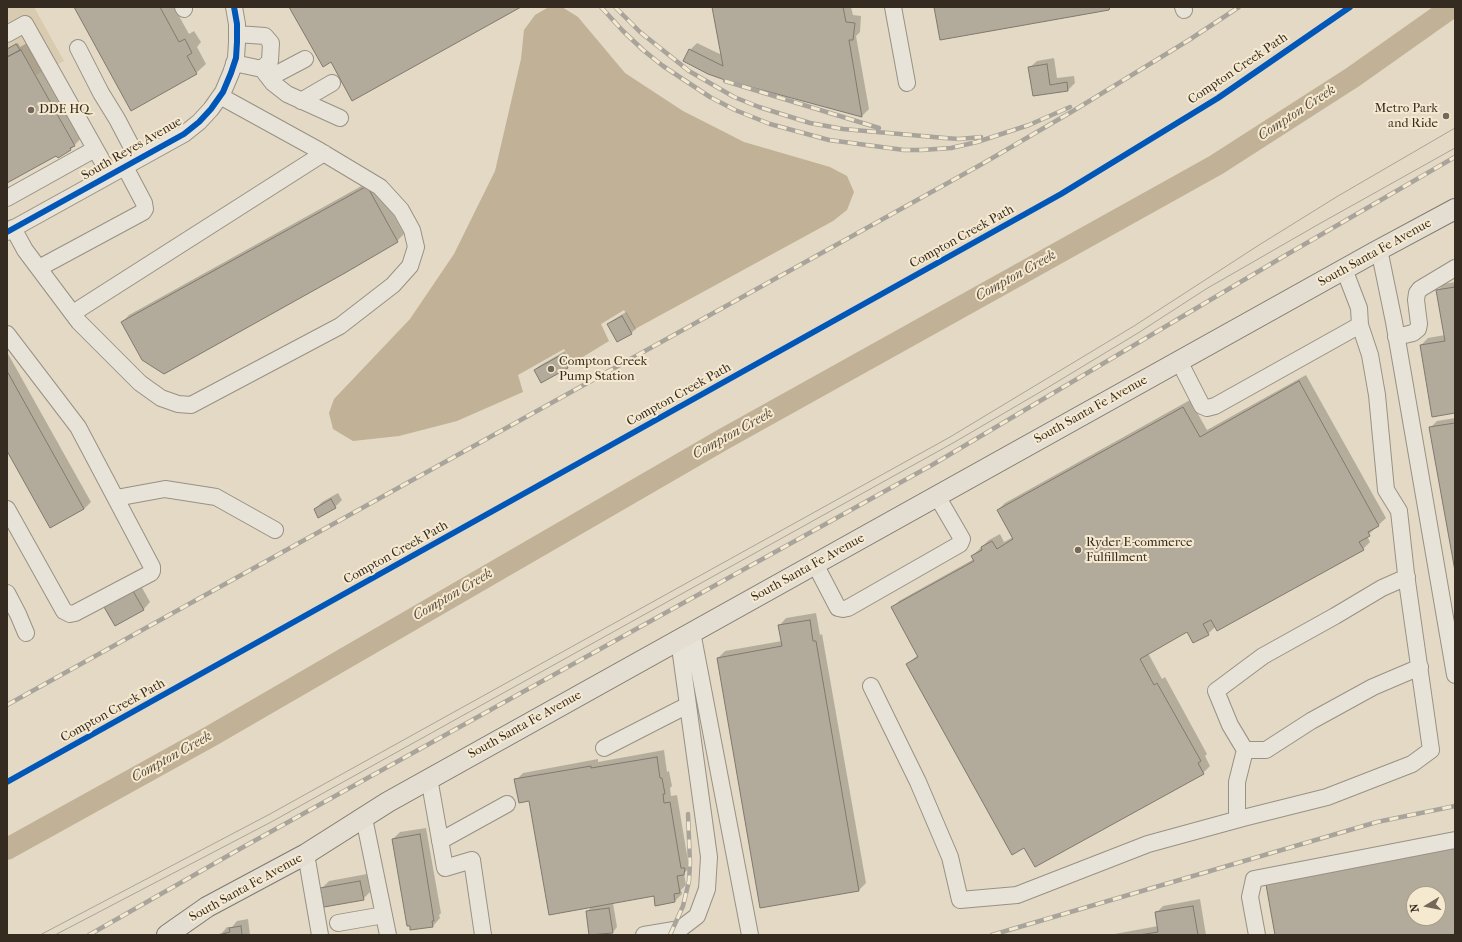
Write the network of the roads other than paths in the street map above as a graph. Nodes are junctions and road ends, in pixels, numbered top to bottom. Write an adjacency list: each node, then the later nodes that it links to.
1 (234, 7): 4 (street, South Reyes Avenue)
2 (893, 7): 10 (street)
3 (7, 34): 14 (street)
4 (237, 34): 7 (street, South Reyes Avenue); 8 (street)
5 (78, 48): 16 (street)
6 (305, 59): 8 (street)
7 (234, 63): 8 (street); 11 (street, South Reyes Avenue)
8 (266, 74): 12 (street)
9 (332, 83): 12 (street)
10 (907, 83)
11 (220, 96): 15 (street); 16 (street, South Reyes Avenue)
12 (301, 101): 13 (street)
13 (340, 118)
14 (95, 149): 17 (street); 18 (street)
15 (324, 153): 25 (street); 25 (street)
16 (132, 163): 17 (street, South Reyes Avenue); 22 (street)
17 (110, 175): 20 (street, South Reyes Avenue)
18 (7, 198)
19 (1455, 209): 21 (main road, South Santa Fe Avenue)
20 (9, 230): 22 (street)
21 (1379, 250): 24 (main road, South Santa Fe Avenue); 28 (street)
22 (39, 268): 25 (street)
23 (1455, 268): 28 (street)
24 (1344, 269): 26 (street); 29 (main road, South Santa Fe Avenue)
25 (72, 313)
26 (1360, 325): 29 (street); 35 (street)
27 (7, 334): 31 (street)
28 (1396, 337): 40 (street)
29 (1179, 361): 30 (main road, South Santa Fe Avenue)
30 (936, 496): 34 (main road, South Santa Fe Avenue); 34 (street)
31 (116, 498): 32 (street); 33 (street)
32 (7, 509)
33 (275, 530)
34 (815, 564): 38 (main road, South Santa Fe Avenue)
35 (1407, 577): 39 (street); 44 (street)
36 (7, 593): 37 (street)
37 (26, 633)
38 (685, 636): 42 (street); 45 (main road, South Santa Fe Avenue); 59 (street)
39 (1420, 667): 44 (street); 48 (street)
40 (1455, 675)
41 (871, 686): 48 (street)
42 (688, 705): 43 (street); 58 (street)
43 (604, 748)
44 (1245, 750): 48 (street)
45 (429, 778): 47 (main road, South Santa Fe Avenue); 50 (street)
46 (507, 804): 50 (street)
47 (364, 818): 51 (main road, South Santa Fe Avenue); 52 (street)
48 (1237, 819)
49 (1455, 840): 60 (street)
50 (440, 841): 57 (street)
51 (306, 854): 54 (main road, South Santa Fe Avenue); 55 (street)
52 (384, 915): 53 (street); 56 (street)
53 (338, 923)
54 (171, 934)
55 (320, 935)
56 (388, 935)
57 (483, 935)
58 (644, 935)
59 (750, 935)
60 (1257, 935)

